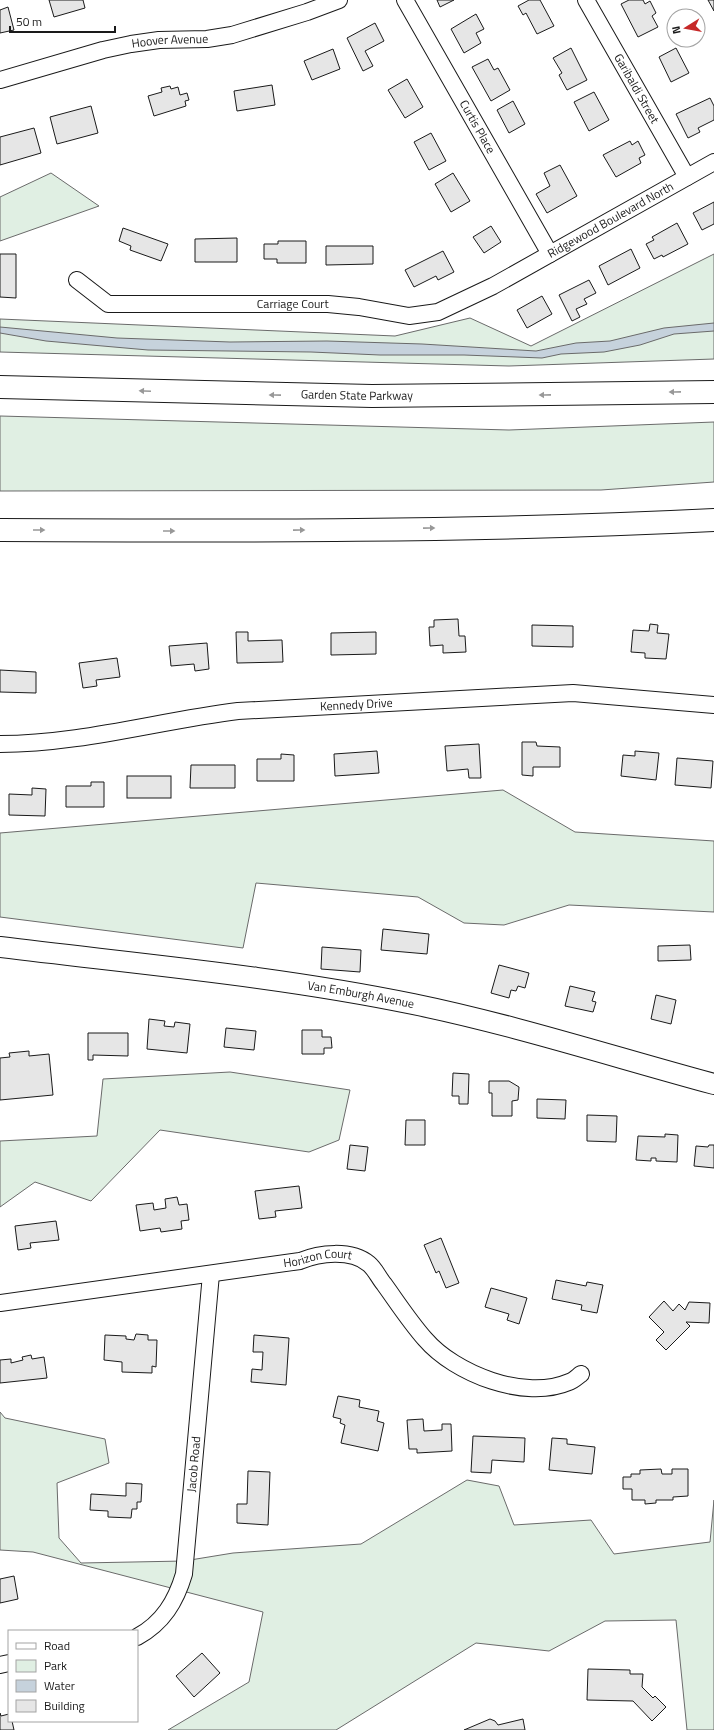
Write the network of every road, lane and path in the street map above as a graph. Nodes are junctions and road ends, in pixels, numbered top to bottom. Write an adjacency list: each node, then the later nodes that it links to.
1 (339, 0): 4 (street, Hoover Avenue)
2 (405, 0): 7 (street, Curtis Place)
3 (586, 0): 6 (street, Garibaldi Street)
4 (0, 80)
5 (714, 162): 6 (street, Ridgewood Boulevard North)
6 (687, 177): 7 (street, Ridgewood Boulevard North)
7 (550, 254): 8 (street, Ridgewood Boulevard North)
8 (508, 278): 9 (street, Carriage Court)
9 (77, 280)
10 (0, 387): 11 (highway, Garden State Parkway, one-way to 10)
11 (714, 392)
12 (714, 520): 13 (highway, one-way to 12)
13 (0, 530)
14 (714, 705): 15 (street, Kennedy Drive)
15 (0, 744)
16 (0, 947): 17 (main road, Van Emburgh Avenue)
17 (714, 1084)
18 (212, 1274): 19 (street, Horizon Court); 20 (street, Horizon Court); 21 (street, Jacob Road)
19 (0, 1303)
20 (581, 1374)
21 (138, 1636)

